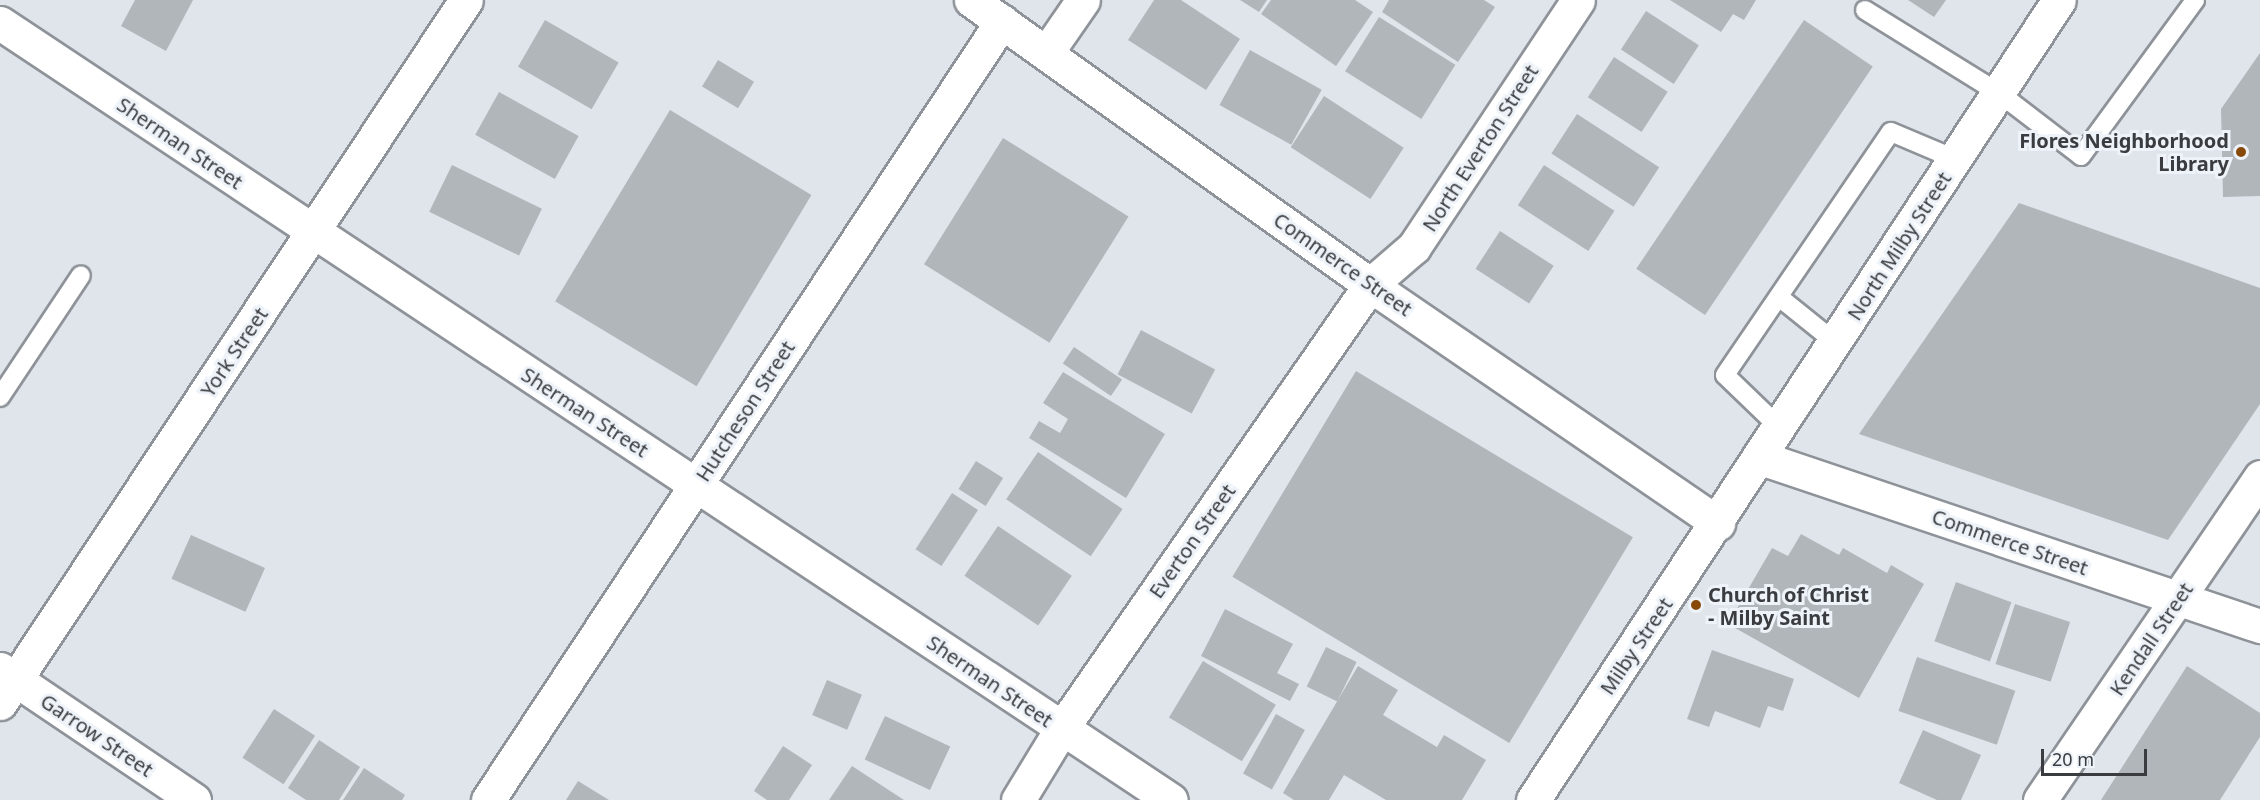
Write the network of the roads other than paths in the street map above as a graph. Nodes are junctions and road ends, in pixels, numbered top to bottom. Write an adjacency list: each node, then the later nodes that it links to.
1 (466, 0): 13 (street, York Street)
2 (971, 0): 8 (street, Commerce Street)
3 (1083, 0): 10 (street)
4 (1578, 0): 15 (street, North Everton Street)
5 (2059, 0): 11 (street, North Milby Street)
6 (2195, 0): 11 (lane)
7 (1865, 10): 11 (lane)
8 (1002, 21): 10 (street, Commerce Street); 22 (street, Hutcheson Street)
9 (0, 23): 13 (street, Sherman Street)
10 (1047, 52): 15 (street, Commerce Street)
11 (1999, 93): 12 (street, North Milby Street)
12 (1955, 159): 16 (lane); 17 (street, North Milby Street)
13 (313, 232): 22 (street, Sherman Street); 27 (street, York Street)
14 (81, 275): 18 (lane)
15 (1370, 285): 24 (street, Commerce Street); 28 (street, Everton Street)
16 (1779, 297): 17 (lane); 19 (lane)
17 (1836, 343): 19 (street, North Milby Street)
18 (0, 397)
19 (1780, 428): 20 (street, North Milby Street)
20 (1761, 458): 23 (street, North Milby Street); 25 (street, Commerce Street)
21 (2260, 477): 25 (street, Kendall Street)
22 (696, 486): 28 (street, Sherman Street); 30 (street, Hutcheson Street)
23 (1738, 493): 24 (street, Milby Street)
24 (1718, 523): 33 (street, Milby Street)
25 (2178, 599): 26 (street, Commerce Street); 34 (street, Kendall Street)
26 (2260, 626)
27 (5, 684): 29 (street, Garrow Street)
28 (1062, 728): 31 (street, Everton Street); 32 (street, Sherman Street)
29 (194, 800)
30 (488, 800)
31 (1018, 800)
32 (1171, 800)
33 (1533, 800)
34 (2040, 800)

